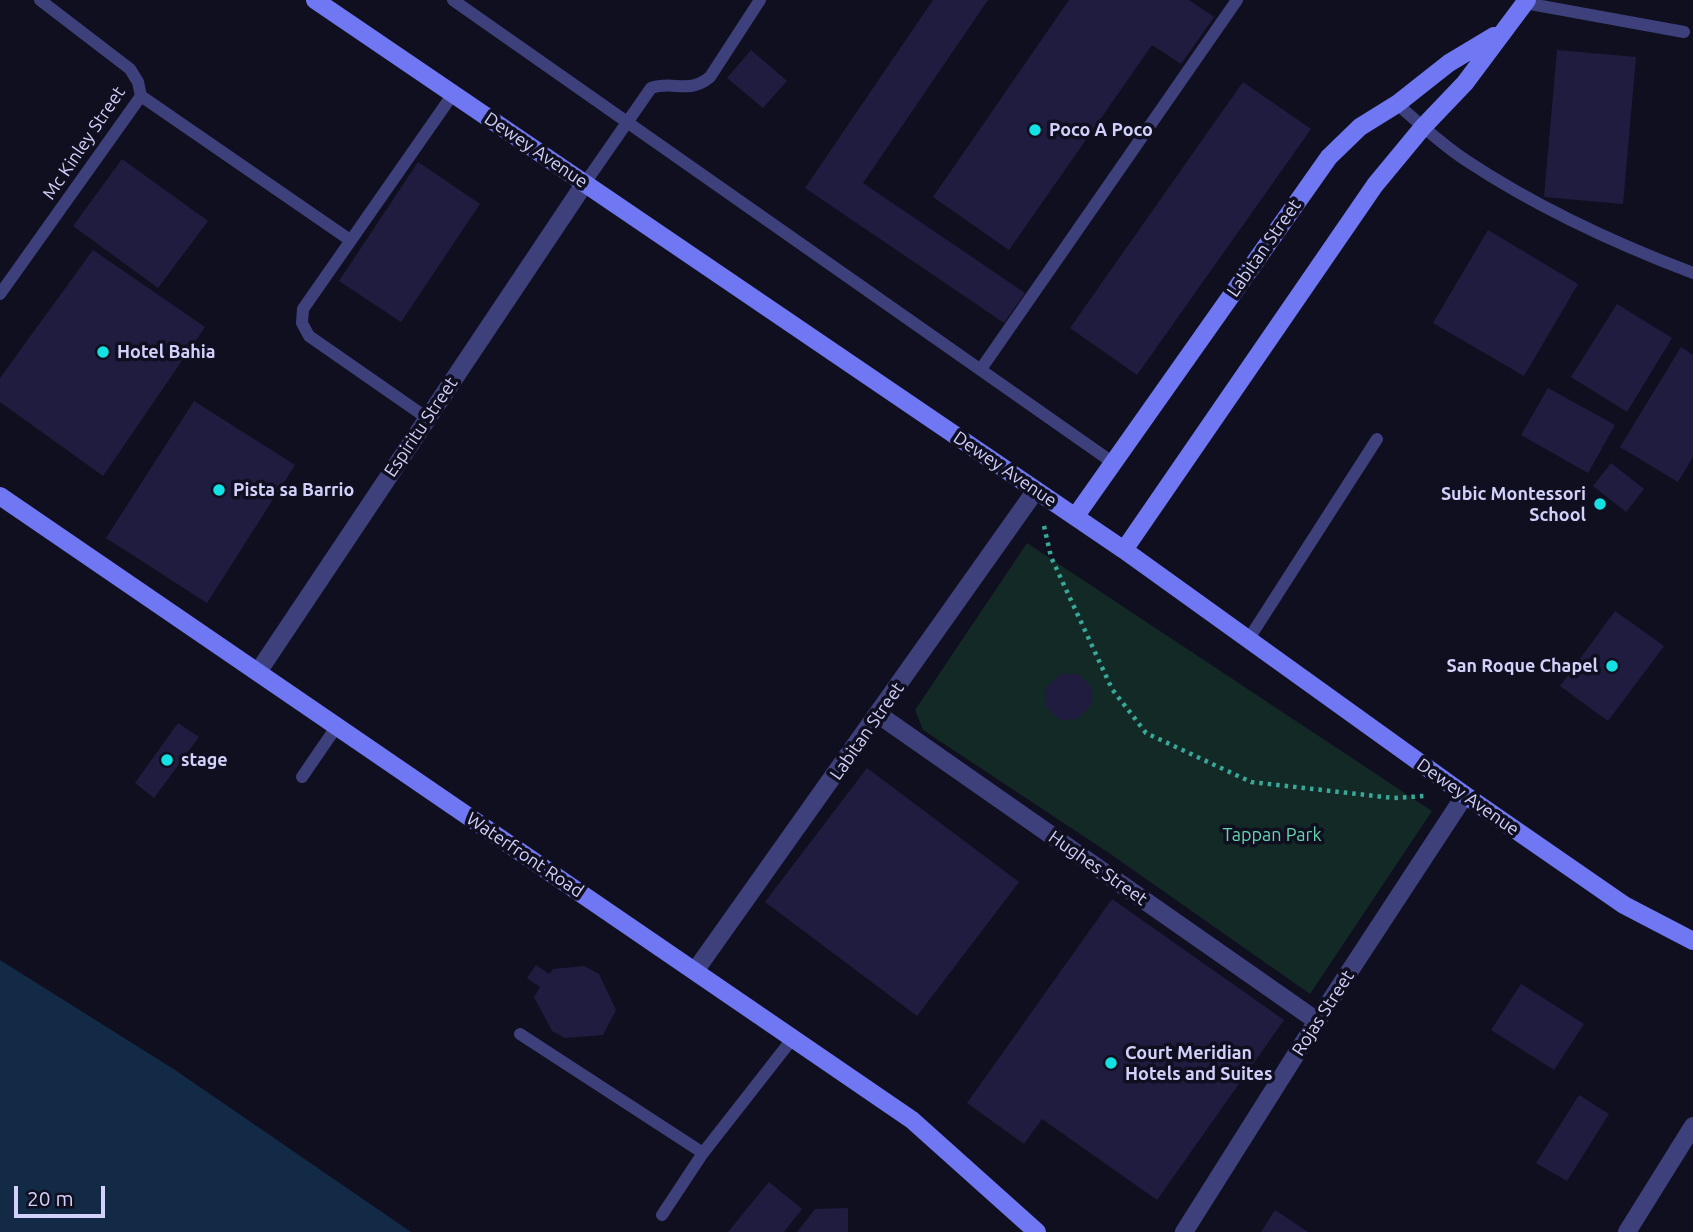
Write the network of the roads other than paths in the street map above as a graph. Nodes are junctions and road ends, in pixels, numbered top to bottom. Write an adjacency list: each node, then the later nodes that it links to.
1 (40, 0): 10 (lane, Mc Kinley Street)
2 (315, 0): 9 (main road, Dewey Avenue)
3 (453, 0): 12 (lane)
4 (760, 0): 12 (lane)
5 (1237, 0): 18 (lane)
6 (1526, 1): 7 (main road, Labitan Street); 8 (lane)
7 (1503, 30): 11 (main road, Labitan Street); 13 (main road, Labitan Street)
8 (1684, 32)
9 (453, 94): 14 (main road, Dewey Avenue); 15 (lane)
10 (141, 96): 15 (lane); 17 (lane, Mc Kinley Street)
11 (1396, 104): 13 (lane); 21 (main road, Labitan Street)
12 (627, 122): 14 (lane); 18 (lane)
13 (1423, 127): 16 (lane); 25 (main road, Labitan Street)
14 (585, 183): 19 (street, Espiritu Street); 22 (main road, Dewey Avenue)
15 (350, 240): 19 (lane)
16 (1693, 273)
17 (0, 294)
18 (981, 369): 21 (lane)
19 (427, 418): 27 (street, Espiritu Street)
20 (1377, 439): 26 (lane)
21 (1112, 462): 24 (main road, Labitan Street)
22 (1036, 490): 24 (main road, Dewey Avenue); 28 (street, Labitan Street)
23 (0, 496): 27 (main road, Waterfront Road)
24 (1075, 517): 25 (main road, Dewey Avenue)
25 (1124, 550): 26 (main road, Dewey Avenue)
26 (1248, 640): 31 (main road, Dewey Avenue)
27 (258, 672): 29 (main road, Waterfront Road)
28 (879, 715): 33 (street, Labitan Street); 34 (street, Hughes Street)
29 (337, 726): 30 (lane); 33 (main road, Waterfront Road)
30 (302, 777)
31 (1465, 795): 32 (main road, Dewey Avenue); 34 (street, Rojas Street)
32 (1693, 941)
33 (695, 971): 36 (main road, Waterfront Road)
34 (1317, 1021): 41 (street, Rojas Street)
35 (520, 1034): 38 (lane)
36 (793, 1038): 38 (lane); 40 (main road, Waterfront Road)
37 (1693, 1126): 42 (street)
38 (703, 1153): 39 (lane)
39 (662, 1215)
40 (1037, 1232)
41 (1185, 1232)
42 (1627, 1232)

